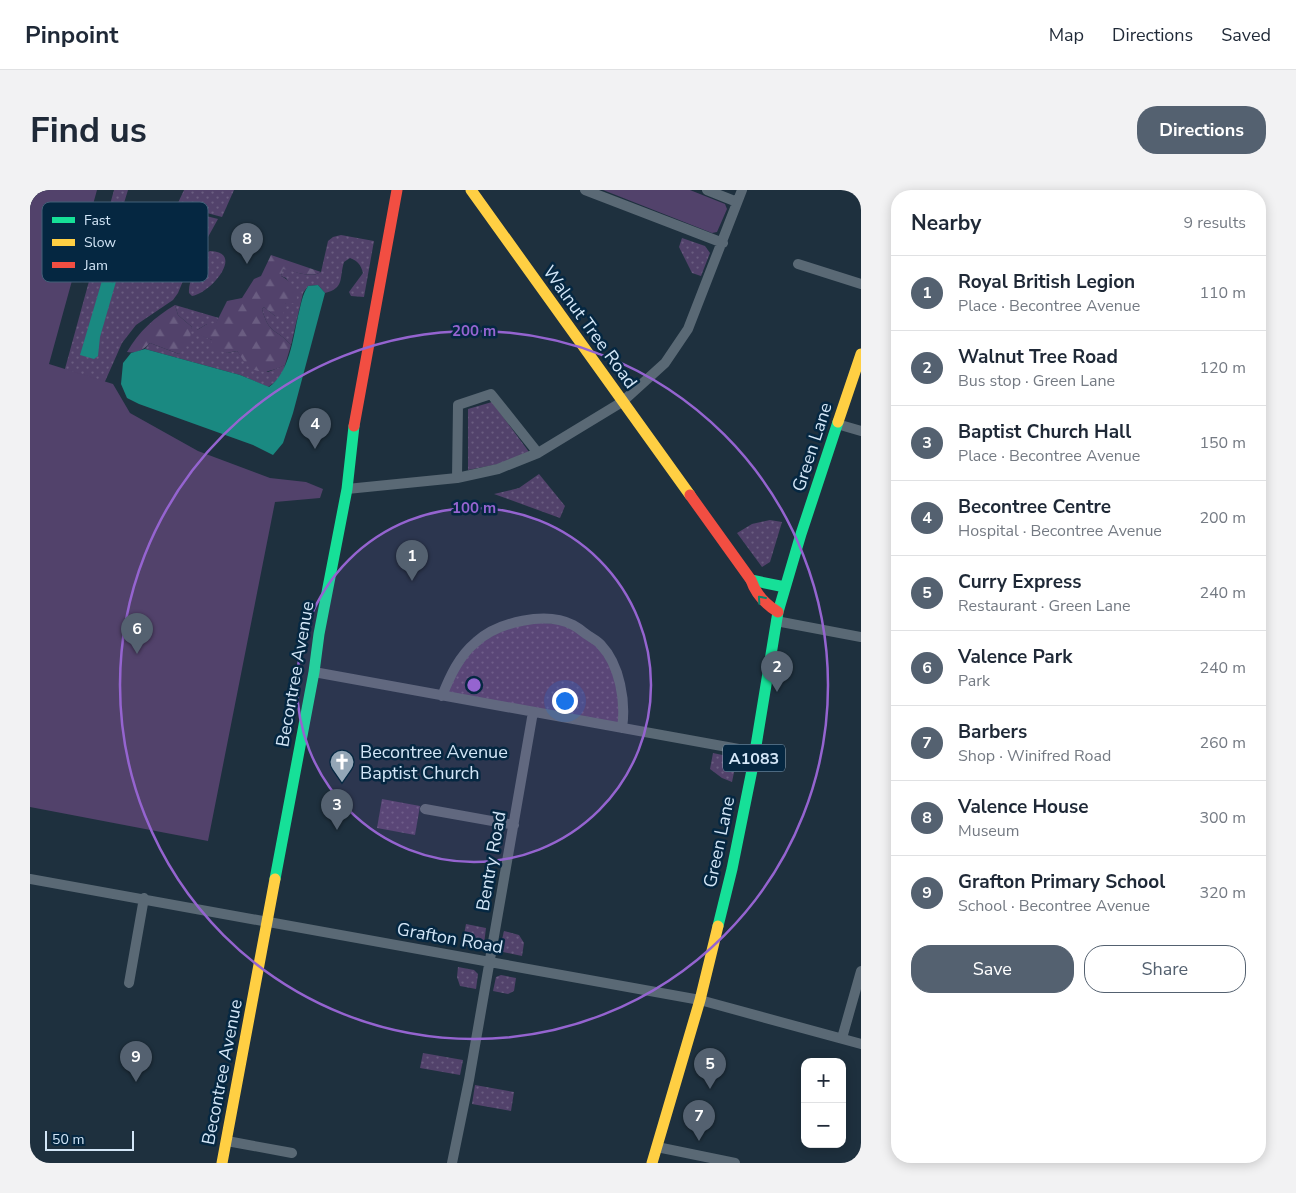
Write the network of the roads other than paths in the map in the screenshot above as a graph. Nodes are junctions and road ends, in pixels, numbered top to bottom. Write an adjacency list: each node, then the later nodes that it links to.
1 (397, 190): 16 (street, Becontree Avenue)
2 (471, 190): 11 (street, Walnut Tree Road)
3 (585, 190): 7 (street)
4 (707, 190): 6 (street)
5 (742, 190): 6 (street)
6 (737, 202): 7 (street)
7 (723, 243): 11 (street)
8 (798, 264): 9 (street)
9 (861, 284)
10 (861, 354): 12 (street, Green Lane / A1083)
11 (622, 402): 14 (street); 17 (street, Walnut Tree Road)
12 (837, 424): 13 (street); 18 (street, Green Lane / A1083)
13 (861, 431)
14 (538, 453): 15 (street); 15 (street)
15 (457, 478): 16 (street)
16 (347, 489): 21 (street, Becontree Avenue)
17 (751, 580): 18 (street); 19 (street, Walnut Tree Road, one-way to 17)
18 (785, 587): 19 (street, Green Lane / A1083)
19 (777, 617): 20 (street); 25 (street, Green Lane / A1083)
20 (861, 637)
21 (314, 672): 22 (street); 30 (street, Becontree Avenue)
22 (442, 696): 23 (street); 24 (street)
23 (534, 712): 24 (street); 27 (street, Bentry Road)
24 (622, 728): 25 (street)
25 (755, 752): 34 (street, Green Lane / A1083)
26 (425, 808): 27 (street)
27 (514, 825): 31 (street, Bentry Road)
28 (30, 879): 29 (street, Grafton Road)
29 (144, 898): 30 (street, Grafton Road); 33 (street)
30 (268, 921): 31 (street, Grafton Road); 37 (street, Becontree Avenue)
31 (489, 961): 34 (street, Grafton Road); 41 (street, Bentry Road)
32 (861, 971): 35 (street)
33 (129, 983)
34 (700, 1000): 35 (street, Grafton Road); 38 (street, Green Lane / A1083)
35 (842, 1038): 36 (street, Grafton Road)
36 (861, 1044)
37 (227, 1141): 39 (street); 40 (street, Becontree Avenue)
38 (657, 1147): 42 (street, Green Lane / A1083); 43 (street)
39 (292, 1153)
40 (222, 1163)
41 (452, 1163)
42 (652, 1163)
43 (735, 1163)

